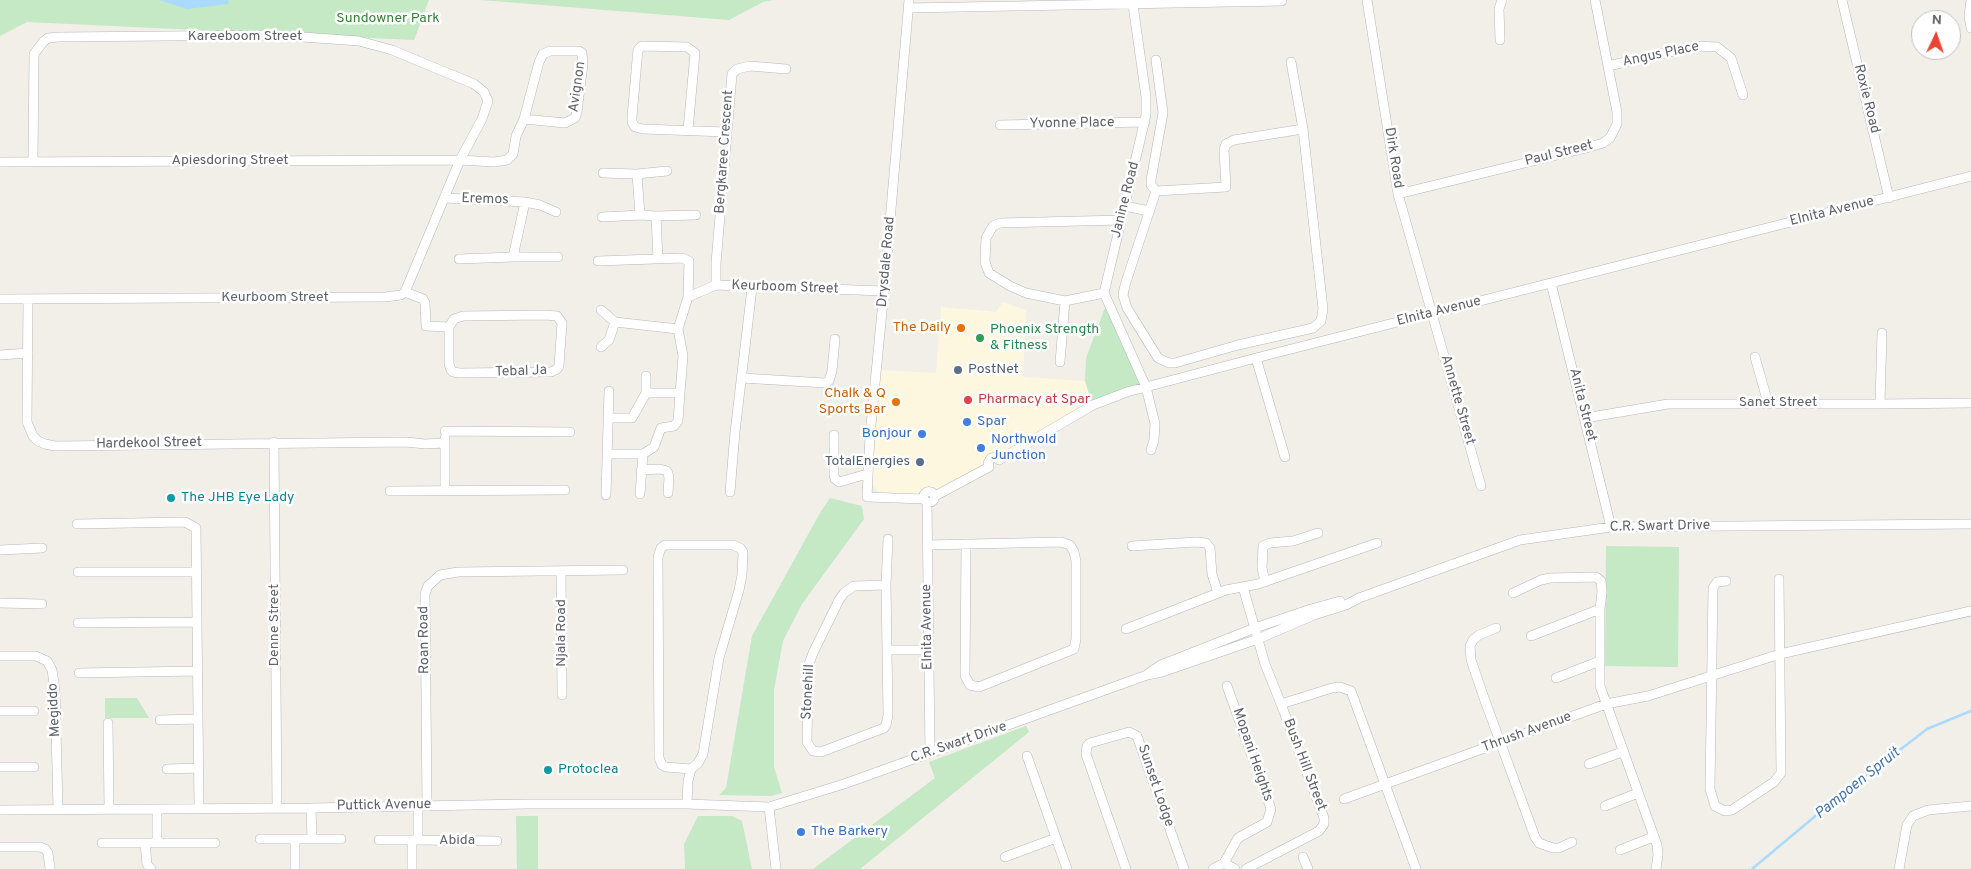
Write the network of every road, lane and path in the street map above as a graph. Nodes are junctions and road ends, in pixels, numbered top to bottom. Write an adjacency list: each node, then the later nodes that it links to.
1 (1368, 0): 30 (street, Dirk Road)
2 (1502, 0): 10 (street)
3 (1595, 0): 13 (street, Paul Street)
4 (1842, 0): 32 (street, Roxie Road)
5 (1971, 0): 9 (street)
6 (1282, 1): 8 (street)
7 (908, 4): 8 (street); 50 (street, Drysdale Road)
8 (1133, 5): 17 (street, Janine Road)
9 (1971, 28)
10 (1500, 40)
11 (1156, 60): 29 (street)
12 (1291, 62): 19 (street)
13 (1608, 66): 15 (street, Angus Place); 30 (street, Paul Street)
14 (786, 69): 21 (street, Bergkaree Crescent)
15 (1743, 95)
16 (524, 119): 16 (street, Avignon); 22 (street, Avignon)
17 (1145, 122): 18 (street, Yvonne Place); 34 (street, Janine Road)
18 (1000, 125)
19 (1303, 129): 29 (street); 35 (street)
20 (688, 130): 20 (street); 21 (street)
21 (728, 132): 48 (street, Bergkaree Crescent)
22 (460, 160): 24 (street, Apiesdoring Street); 24 (street, Kareeboom Street); 31 (street)
23 (0, 162): 24 (street, Apiesdoring Street)
24 (33, 162)
25 (667, 171): 27 (street)
26 (604, 173): 27 (street)
27 (637, 174): 37 (street)
28 (1971, 176): 32 (street, Elnita Avenue)
29 (1156, 191): 35 (street)
30 (1398, 194): 58 (street, Dirk Road)
31 (445, 198): 33 (street, Eremos); 51 (street)
32 (1889, 198): 47 (street, Elnita Avenue)
33 (525, 202): 36 (street, Eremos); 42 (street, Eremos)
34 (1125, 206): 35 (street); 41 (street, Janine Road)
35 (1149, 211)
36 (556, 212)
37 (640, 215): 39 (street); 40 (street)
38 (696, 215): 39 (street)
39 (656, 216): 45 (street)
40 (602, 217)
41 (1121, 220): 52 (street, Janine Road); 56 (street)
42 (513, 257): 43 (street); 44 (street)
43 (558, 257)
44 (459, 259)
45 (658, 259): 46 (street); 53 (street)
46 (598, 261)
47 (1551, 282): 58 (street, Elnita Avenue); 80 (street, Anita Street)
48 (716, 285): 49 (street, Keurboom Street); 53 (street, Keurboom Street)
49 (752, 288): 50 (street, Keurboom Street); 71 (street)
50 (884, 291): 90 (street, Drysdale Road)
51 (405, 292): 55 (street, Keurboom Street); 60 (street)
52 (1104, 293): 56 (street); 72 (street)
53 (688, 297): 61 (street)
54 (0, 299): 55 (street, Keurboom Street)
55 (28, 299): 66 (street, Hardekool Street)
56 (1064, 301): 69 (street)
57 (602, 310): 59 (street)
58 (1433, 313): 68 (street, Elnita Avenue); 91 (street, Annette Street)
59 (616, 322): 61 (street); 64 (street)
60 (449, 327): 60 (street, Tebal Ja)
61 (678, 329): 74 (street)
62 (1882, 333): 78 (street)
63 (835, 339): 71 (street)
64 (601, 347)
65 (0, 354): 66 (street)
66 (28, 354): 83 (street, Hardekool Street)
67 (1755, 357): 76 (street)
68 (1256, 358): 72 (street, Elnita Avenue); 88 (street)
69 (1060, 362)
70 (646, 376): 75 (street)
71 (742, 378): 95 (street)
72 (1146, 387): 85 (street); 99 (street, Elnita Avenue)
73 (609, 391): 79 (street)
74 (680, 393): 75 (street); 87 (street)
75 (646, 394): 79 (street)
76 (1768, 403): 78 (street, Sanet Street); 80 (street, Sanet Street)
77 (1971, 403): 78 (street, Sanet Street)
78 (1880, 404)
79 (608, 418): 86 (street)
80 (1586, 418): 102 (street, Anita Street)
81 (570, 432): 84 (street)
82 (834, 435): 90 (street)
83 (274, 442): 84 (street, Hardekool Street); 172 (street, Denne Street)
84 (445, 443): 94 (street)
85 (1151, 450)
86 (607, 454): 87 (street); 98 (street)
87 (643, 454): 89 (street)
88 (1285, 457)
89 (641, 470): 96 (street); 97 (street)
90 (868, 474): 99 (street, Drysdale Road)
91 (1482, 486)
92 (565, 490): 94 (street)
93 (390, 491): 94 (street)
94 (445, 491)
95 (730, 492)
96 (668, 493)
97 (640, 494)
98 (606, 495)
99 (929, 499): 107 (street, Elnita Avenue)
100 (77, 524): 114 (street)
101 (1971, 524): 102 (street, C.R. Swart Drive)
102 (1611, 527): 122 (street, C.R. Swart Drive)
103 (1318, 533): 117 (street)
104 (888, 539): 118 (street)
105 (1377, 543): 117 (street)
106 (966, 544): 106 (street); 107 (street)
107 (927, 545): 135 (street, Elnita Avenue)
108 (1132, 546): 120 (street)
109 (42, 548): 110 (street)
110 (0, 550)
111 (623, 570): 112 (street, Roan Road)
112 (561, 571): 145 (street, Njala Road); 167 (street, Roan Road)
113 (78, 572): 114 (street)
114 (197, 572): 127 (street)
115 (1779, 578): 136 (street)
116 (1726, 581): 142 (street)
117 (1265, 582): 119 (street)
118 (886, 585): 134 (street, Stonehill); 134 (street, Stonehill)
119 (1243, 587): 120 (street); 129 (street)
120 (1218, 593): 131 (street)
121 (1513, 593): 125 (street)
122 (1359, 598): 129 (street, C.R. Swart Drive); 133 (street, C.R. Swart Drive)
123 (0, 604): 124 (street)
124 (42, 604)
125 (1600, 608): 132 (street); 138 (street)
126 (1971, 611): 136 (street, Thrush Avenue)
127 (198, 622): 128 (street); 139 (street)
128 (78, 623)
129 (1255, 628): 133 (street); 141 (street, C.R. Swart Drive)
130 (1496, 628): 153 (street)
131 (1126, 629)
132 (1531, 636)
133 (1258, 638): 141 (street, C.R. Swart Drive); 146 (street)
134 (888, 650): 135 (street)
135 (928, 650): 155 (street, Elnita Avenue)
136 (1780, 654): 142 (street, Thrush Avenue); 142 (street)
137 (0, 656): 175 (street, Megiddo)
138 (1600, 661): 143 (street); 147 (street)
139 (198, 671): 140 (street); 151 (street)
140 (79, 673)
141 (1147, 675): 155 (street, C.R. Swart Drive)
142 (1713, 677): 147 (street, Thrush Avenue)
143 (1556, 678)
144 (1227, 686): 196 (street, Mopani Heights)
145 (562, 695)
146 (1282, 704): 163 (street); 207 (street, Bush Hill Street)
147 (1606, 704): 153 (street, Thrush Avenue); 154 (street)
148 (0, 711): 149 (street)
149 (34, 711)
150 (160, 720): 151 (street)
151 (198, 720): 160 (street)
152 (108, 723): 176 (street)
153 (1501, 743): 163 (street, Thrush Avenue); 187 (street)
154 (1622, 752): 157 (street); 164 (street)
155 (930, 753): 174 (street, C.R. Swart Drive)
156 (1027, 756): 179 (street)
157 (1589, 764)
158 (0, 767): 159 (street)
159 (34, 767)
160 (198, 768): 161 (street); 171 (street)
161 (167, 769)
162 (691, 769): 162 (street); 166 (street)
163 (1386, 785): 165 (street, Thrush Avenue); 209 (street)
164 (1638, 793): 168 (street); 178 (street)
165 (1344, 800)
166 (687, 804): 167 (street, Puttick Avenue); 174 (street, Puttick Avenue)
167 (423, 806): 173 (street, Puttick Avenue); 185 (street)
168 (1605, 806)
169 (1971, 806): 211 (street)
170 (157, 808): 171 (street, Puttick Avenue); 176 (street, Puttick Avenue); 190 (street)
171 (200, 808): 172 (street, Puttick Avenue)
172 (277, 808): 173 (street, Puttick Avenue)
173 (312, 808): 182 (street)
174 (769, 808): 201 (street)
175 (58, 809): 176 (street, Puttick Avenue); 177 (street, Puttick Avenue)
176 (108, 809)
177 (0, 810)
178 (1653, 836): 193 (street); 210 (street)
179 (1056, 838): 195 (street); 202 (street)
180 (260, 839): 181 (street)
181 (295, 839): 182 (street); 199 (street)
182 (312, 839): 183 (street)
183 (341, 839)
184 (378, 840): 185 (street, Abida)
185 (415, 840): 186 (street, Abida); 200 (street)
186 (497, 841)
187 (1572, 842)
188 (102, 843): 189 (street)
189 (145, 843): 190 (street); 198 (street)
190 (157, 843): 191 (street)
191 (215, 843)
192 (0, 847): 197 (street)
193 (1620, 850)
194 (1303, 857): 208 (street)
195 (1005, 858)
196 (1224, 864): 205 (street); 206 (street)
197 (50, 869)
198 (151, 869)
199 (295, 869)
200 (412, 869)
201 (776, 869)
202 (1066, 869)
203 (1126, 869): 204 (street, Sunset Lodge)
204 (1184, 869)
205 (1213, 869)
206 (1235, 869)
207 (1246, 869)
208 (1308, 869)
209 (1416, 869)
210 (1656, 869)
211 (1899, 869)

